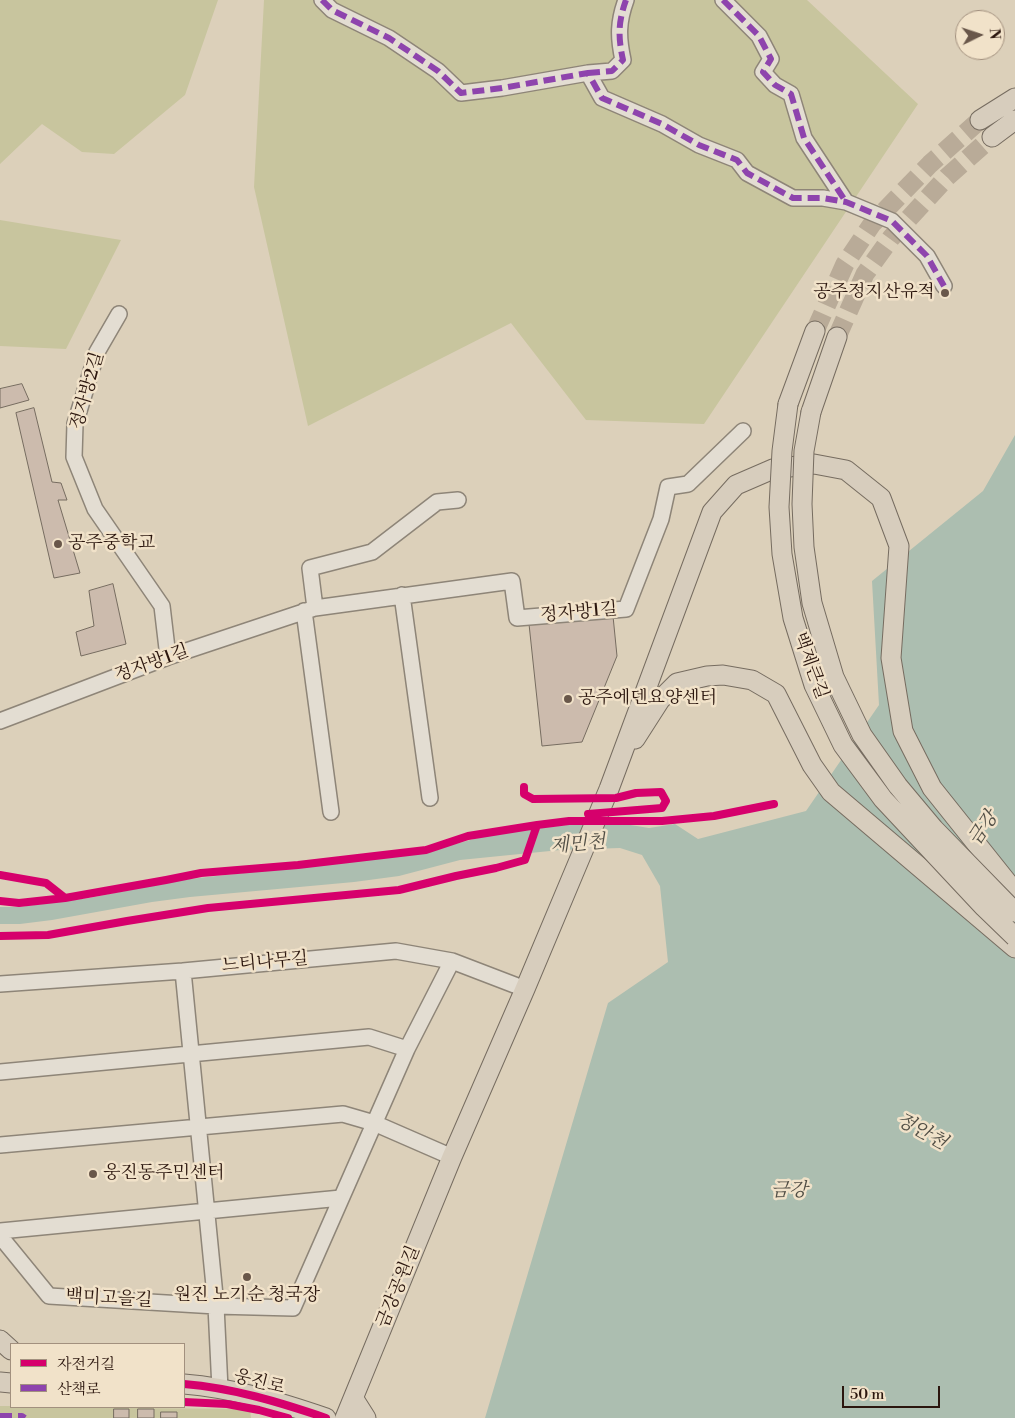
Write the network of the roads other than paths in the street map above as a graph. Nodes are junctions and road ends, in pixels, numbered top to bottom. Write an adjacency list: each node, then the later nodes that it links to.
1 (322, 0): 4 (street)
2 (626, 0): 4 (street)
3 (723, 0): 9 (street)
4 (588, 73): 9 (street)
5 (1015, 98): 6 (main road)
6 (980, 120)
7 (1015, 120): 8 (main road)
8 (992, 137)
9 (846, 202): 10 (street)
10 (944, 286)
11 (119, 314): 18 (street, 정자방2길)
12 (815, 332): 25 (main road, 백제큰길, bridge)
13 (837, 337): 24 (main road, 백제큰길, bridge)
14 (743, 431): 16 (street, 정자방1길)
15 (458, 500): 17 (street)
16 (402, 595): 17 (street, 정자방1길); 21 (street)
17 (310, 609): 18 (street, 정자방1길); 22 (street)
18 (168, 657): 19 (street, 정자방1길)
19 (0, 721)
20 (617, 765): 23 (main road); 26 (main road); 30 (main road, 금강공원길)
21 (430, 798)
22 (331, 812)
23 (1015, 892)
24 (1015, 912)
25 (1015, 937)
26 (1015, 948)
27 (452, 961): 28 (street, 느티나무길); 30 (street, 느티나무길); 31 (street, 백미고을길)
28 (183, 971): 29 (street, 느티나무길); 32 (street)
29 (0, 984)
30 (525, 989): 37 (main road, 금강공원길)
31 (406, 1049): 32 (street); 34 (street, 백미고을길)
32 (191, 1053): 33 (street); 35 (street)
33 (0, 1072)
34 (374, 1123): 35 (street); 37 (street); 38 (street, 백미고을길)
35 (198, 1127): 36 (street); 39 (street)
36 (0, 1145)
37 (452, 1157): 47 (main road, 금강공원길)
38 (341, 1198): 39 (street); 42 (street, 백미고을길)
39 (206, 1211): 40 (street); 42 (street)
40 (0, 1230)
41 (0, 1236): 42 (street, 백미고을길)
42 (216, 1306): 46 (street)
43 (0, 1340): 44 (main road)
44 (10, 1349)
45 (185, 1384): 46 (main road, 웅진로)
46 (220, 1389): 48 (main road, 웅진로)
47 (354, 1399): 49 (main road, 금강공원길); 50 (main road)
48 (326, 1418)
49 (345, 1418)
50 (366, 1418)

